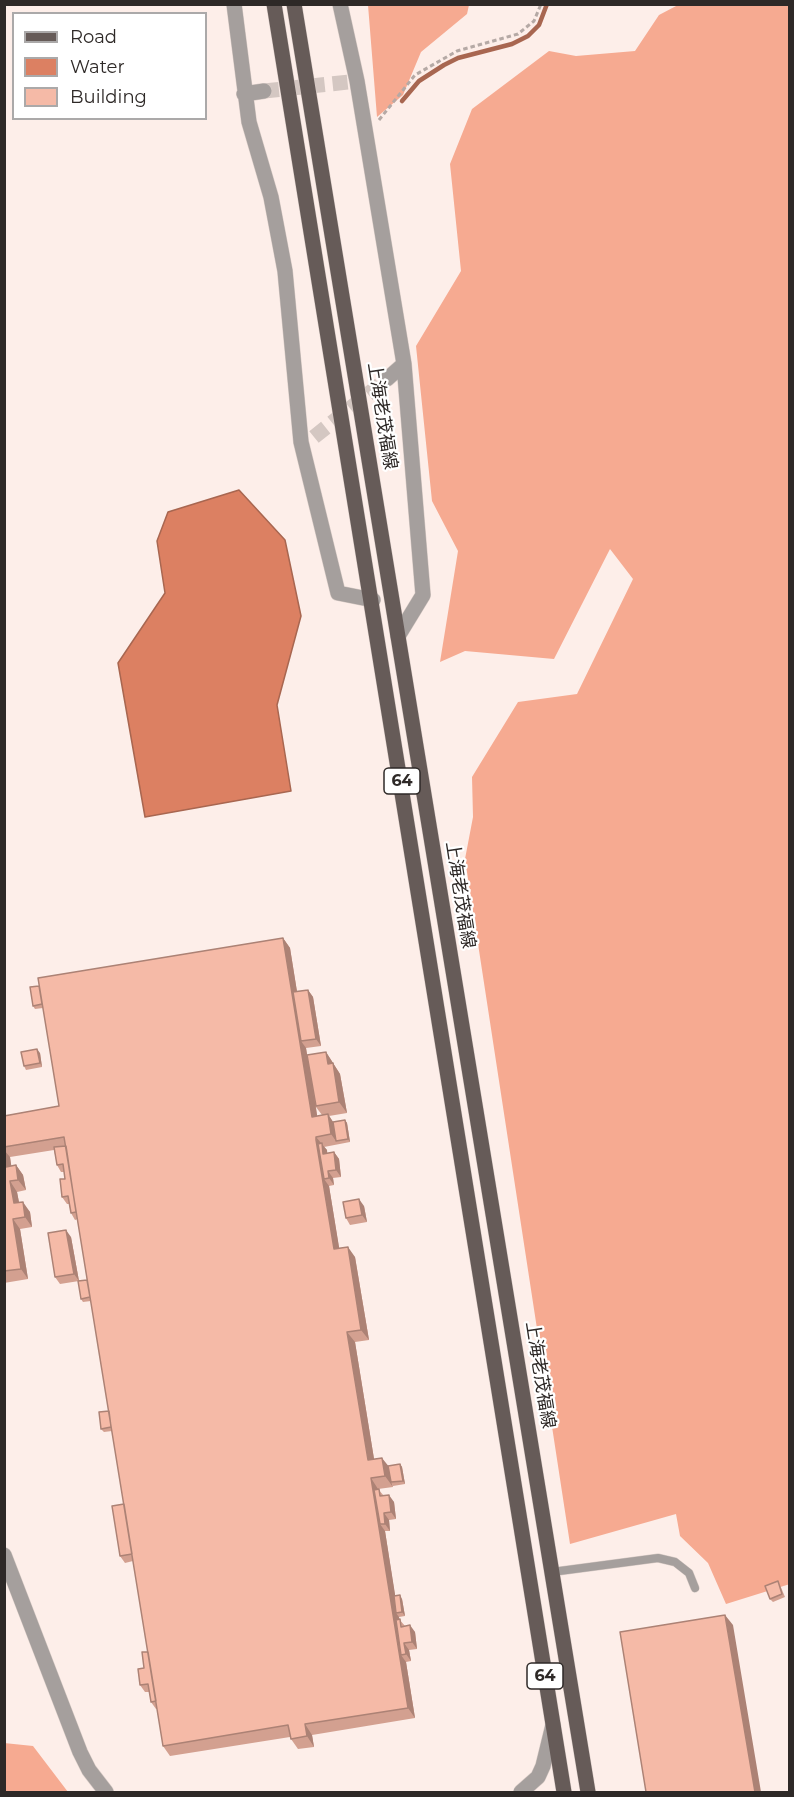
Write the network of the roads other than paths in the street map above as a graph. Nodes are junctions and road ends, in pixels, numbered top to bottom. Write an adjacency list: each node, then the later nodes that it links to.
1 (234, 4): 6 (street)
2 (274, 4): 9 (main road, 64)
3 (294, 4): 10 (main road, 上海老茂福線 / 64)
4 (340, 4): 7 (street)
5 (264, 91): 6 (street)
6 (244, 94): 9 (street)
7 (404, 364): 8 (street); 10 (street)
8 (387, 379)
9 (372, 600): 14 (main road, 64)
10 (398, 636): 12 (main road, 上海老茂福線 / 64)
11 (4, 1555): 15 (street)
12 (552, 1572): 13 (lane); 18 (main road, 上海老茂福線 / 64)
13 (695, 1588)
14 (553, 1725): 16 (street); 17 (main road, 64)
15 (106, 1792)
16 (521, 1792)
17 (564, 1792)
18 (588, 1792)

